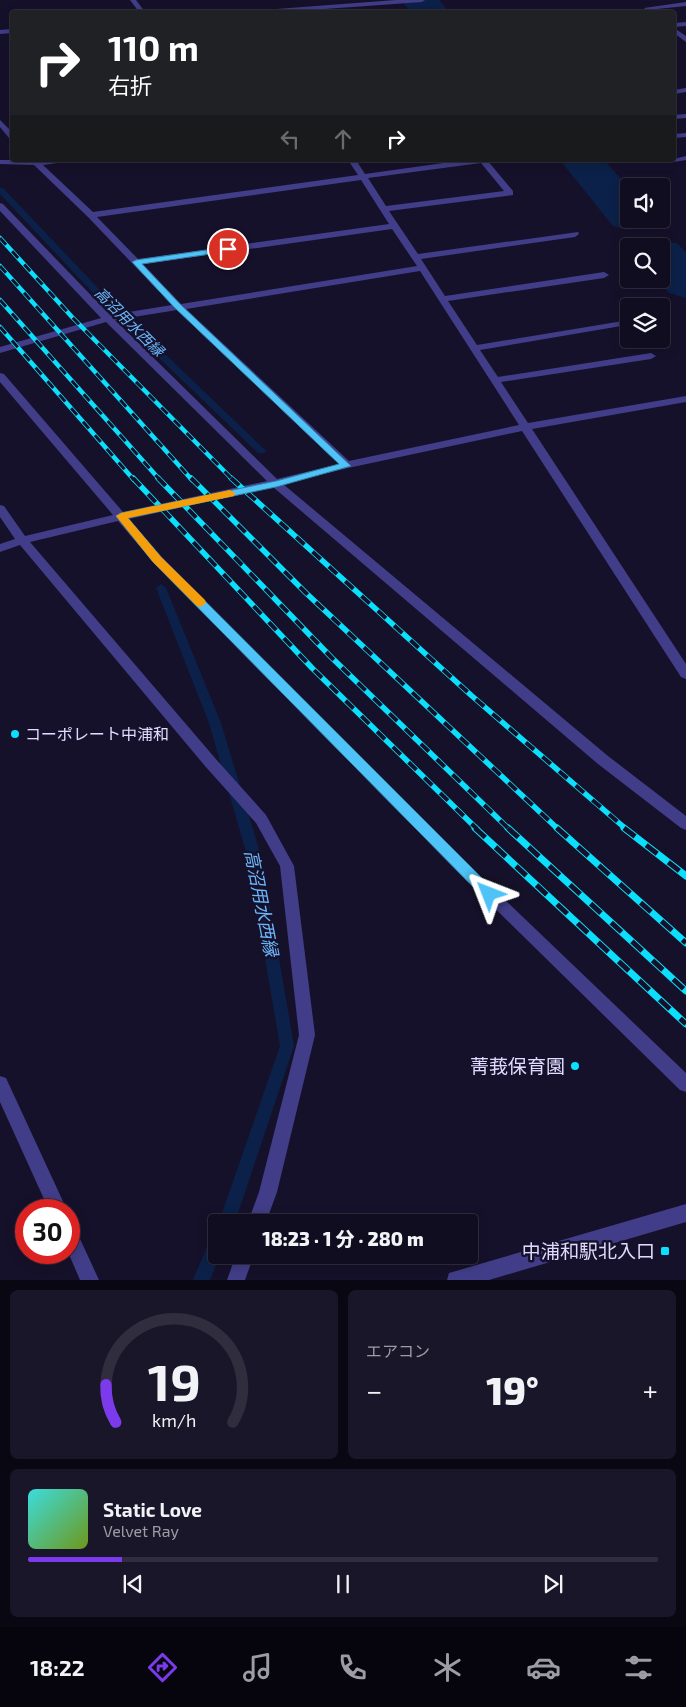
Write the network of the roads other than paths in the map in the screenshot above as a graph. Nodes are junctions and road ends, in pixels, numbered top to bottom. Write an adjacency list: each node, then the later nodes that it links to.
1 (422, 0): 4 (street)
2 (686, 4): 3 (street)
3 (647, 8)
4 (290, 10)
5 (676, 32): 6 (street)
6 (686, 40)
7 (0, 122): 8 (street)
8 (10, 134)
9 (1, 162): 10 (street)
10 (34, 162): 17 (street)
11 (353, 162): 14 (street)
12 (468, 162): 14 (street)
13 (485, 162): 16 (street)
14 (363, 176): 16 (street); 17 (street)
15 (0, 206): 26 (street)
16 (384, 210): 18 (street)
17 (91, 215): 21 (street)
18 (395, 226): 20 (street); 21 (street)
19 (575, 234): 20 (street)
20 (415, 257): 22 (street)
21 (136, 262): 25 (street)
22 (423, 268): 24 (street); 25 (street)
23 (604, 275): 24 (street)
24 (443, 300): 28 (street)
25 (177, 306): 26 (street); 35 (street)
26 (109, 318): 29 (street); 36 (street)
27 (620, 323): 28 (street)
28 (474, 348): 32 (street)
29 (0, 350)
30 (651, 356): 32 (street)
31 (0, 376): 38 (street)
32 (495, 380): 34 (street)
33 (686, 399): 34 (street)
34 (525, 426): 35 (street); 41 (street)
35 (346, 466): 36 (street)
36 (276, 484): 38 (street); 42 (street)
37 (0, 509): 39 (street)
38 (121, 516): 39 (street); 44 (street)
39 (22, 540): 40 (street); 47 (street)
40 (0, 548)
41 (686, 674)
42 (686, 824)
43 (0, 1084): 45 (street)
44 (686, 1084)
45 (53, 1199)
46 (686, 1213): 52 (street)
47 (260, 1214)
48 (80, 1258): 50 (street)
49 (242, 1264): 51 (street)
50 (90, 1280)
51 (236, 1280)
52 (456, 1280)

